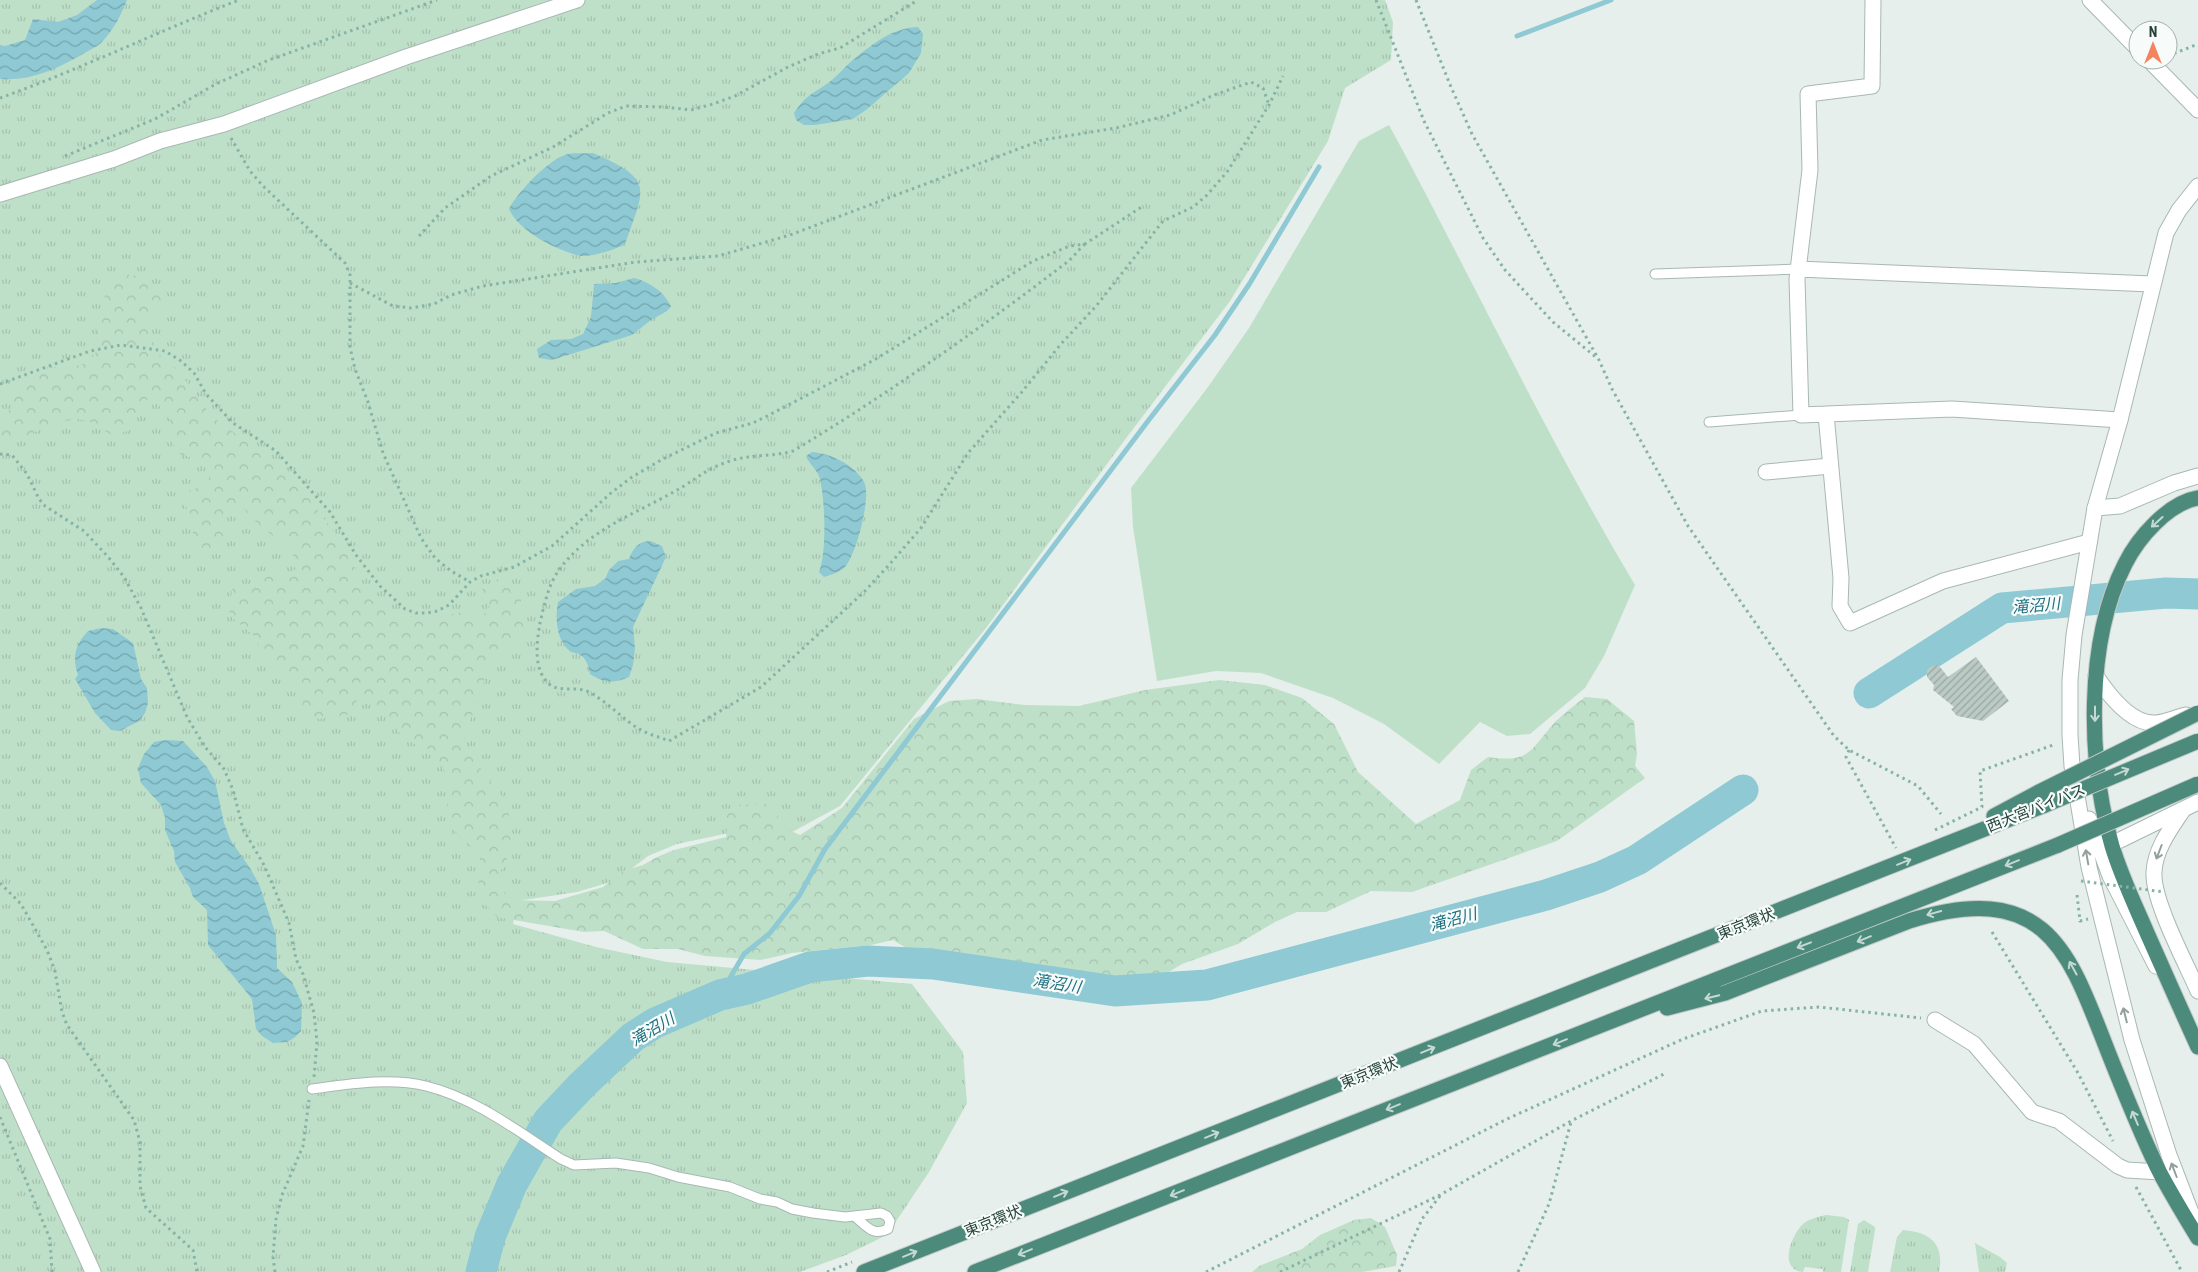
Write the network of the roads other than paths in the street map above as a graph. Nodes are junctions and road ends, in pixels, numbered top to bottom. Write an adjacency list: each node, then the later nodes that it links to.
1 (577, 0): 8 (street)
2 (1873, 0): 9 (street)
3 (2090, 0): 4 (street)
4 (2128, 39)
5 (2159, 70): 6 (street)
6 (2198, 110)
7 (2198, 186): 11 (street)
8 (0, 194)
9 (1798, 269): 10 (lane); 11 (street); 13 (street)
10 (1655, 274)
11 (2152, 284): 14 (street)
12 (1826, 414): 13 (street); 14 (street); 16 (street)
13 (1800, 415): 15 (lane)
14 (2120, 420): 20 (street)
15 (1709, 422)
16 (1830, 466): 17 (street); 21 (street)
17 (1766, 472)
18 (2198, 476): 20 (street)
19 (2198, 498): 22 (highway, one-way to 22)
20 (2096, 508): 21 (street)
21 (2089, 542): 24 (street)
22 (2096, 676): 23 (street); 30 (highway, one-way to 30)
23 (2198, 712): 27 (highway, bridge)
24 (2064, 739): 32 (street); 40 (street, one-way to 24)
25 (2198, 741): 27 (highway, 西大宮バイパス, one-way to 25, bridge)
26 (2198, 784): 34 (highway, one-way to 34, bridge)
27 (2042, 798): 43 (highway, 東京環状, one-way to 27)
28 (2198, 802): 29 (street)
29 (2183, 810): 30 (street); 31 (street, one-way to 31)
30 (2112, 844): 32 (highway)
31 (2198, 991)
32 (2182, 1011): 35 (highway)
33 (1936, 1020): 38 (street)
34 (1605, 1024): 38 (highway, one-way to 34); 44 (highway, one-way to 44)
35 (2198, 1048)
36 (0, 1066): 42 (street)
37 (312, 1089): 39 (lane)
38 (2160, 1172): 41 (highway)
39 (854, 1216)
40 (2198, 1232)
41 (2198, 1238)
42 (93, 1272)
43 (864, 1272)
44 (975, 1272)

